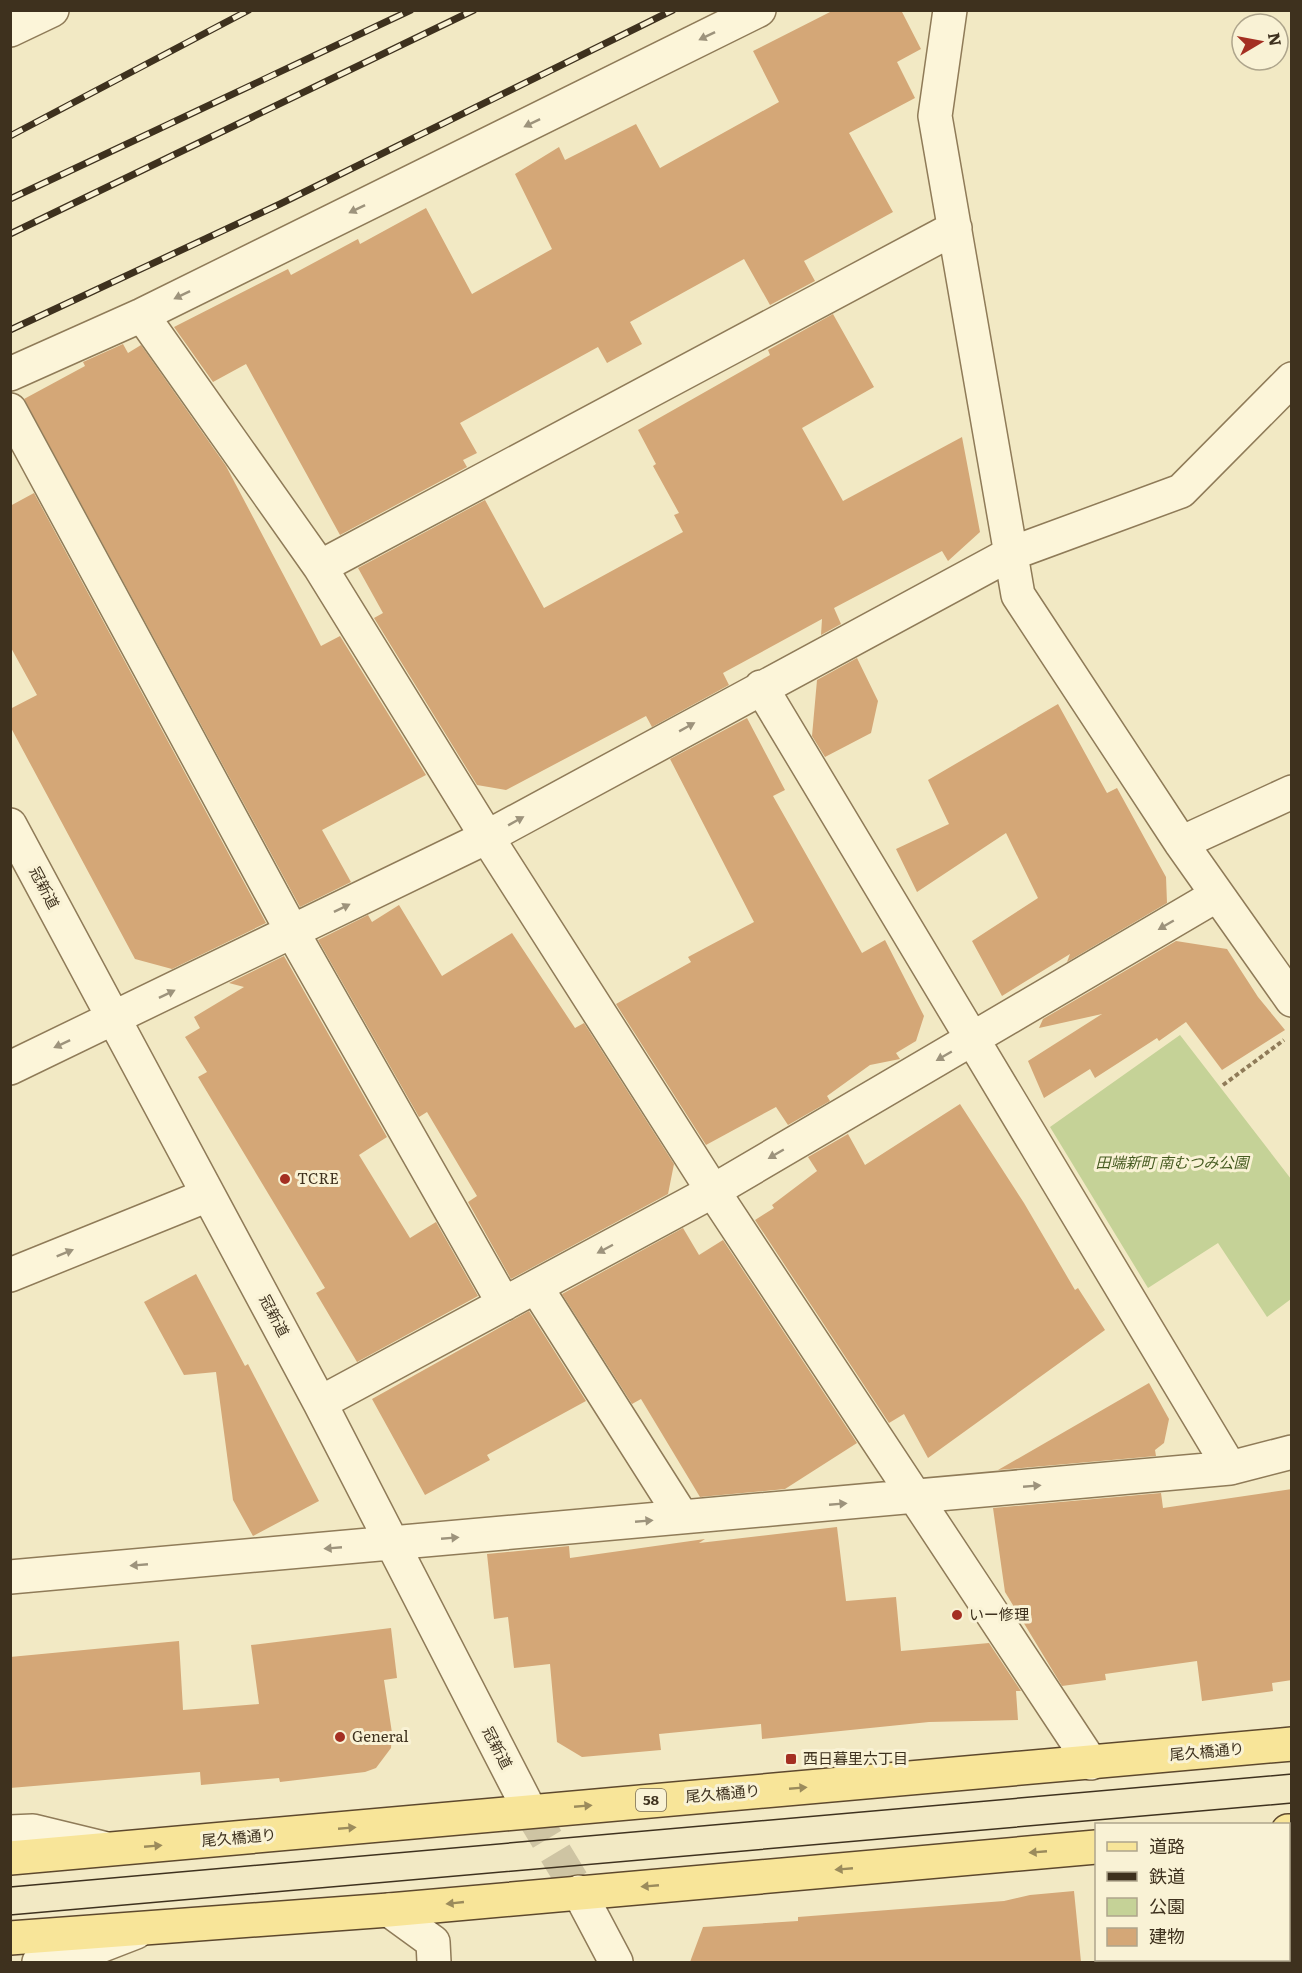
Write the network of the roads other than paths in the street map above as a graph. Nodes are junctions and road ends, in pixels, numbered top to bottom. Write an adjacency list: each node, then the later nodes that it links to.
1 (52, 10): 4 (street)
2 (759, 10): 6 (street, one-way to 6)
3 (950, 10): 5 (street)
4 (10, 30)
5 (955, 228): 10 (street); 11 (street)
6 (142, 315): 7 (street); 11 (street)
7 (10, 374)
8 (1292, 379): 10 (street)
9 (10, 410): 18 (street)
10 (1010, 554): 12 (street); 16 (street)
11 (321, 567): 15 (street)
12 (761, 687): 15 (street, one-way to 12); 21 (street)
13 (1292, 792): 16 (street)
14 (10, 825): 20 (street, 冠新道)
15 (487, 837): 18 (street, one-way to 15); 23 (street)
16 (1181, 843): 17 (street)
17 (1217, 895): 19 (street); 21 (street, one-way to 21)
18 (292, 933): 20 (street, one-way to 18); 27 (street)
19 (1292, 1000)
20 (114, 1020): 22 (street, one-way to 22); 24 (street, 冠新道)
21 (971, 1040): 23 (street, one-way to 23); 30 (street)
22 (10, 1068)
23 (713, 1191): 26 (street, one-way to 26); 31 (street)
24 (208, 1195): 25 (street, one-way to 24); 28 (street, 冠新道)
25 (10, 1275)
26 (536, 1287): 27 (street); 32 (street)
27 (504, 1304): 28 (street)
28 (320, 1403): 33 (street, 冠新道)
29 (1292, 1452): 30 (street)
30 (1230, 1468): 31 (street, one-way to 30)
31 (915, 1497): 32 (street, one-way to 31); 36 (street)
32 (682, 1517): 33 (street, one-way to 32)
33 (391, 1543): 34 (street, one-way to 34); 37 (street, 冠新道)
34 (10, 1577)
35 (1292, 1744): 36 (main road, 尾久橋通り / 58)
36 (1091, 1763): 37 (main road, 尾久橋通り / 58, one-way to 36)
37 (530, 1811): 40 (main road, 尾久橋通り / 58, one-way to 37)
38 (10, 1832): 40 (street)
39 (1095, 1847): 42 (main road, one-way to 42)
40 (113, 1850): 41 (main road, 尾久橋通り / 58)
41 (10, 1858)
42 (579, 1892): 43 (main road, one-way to 43); 48 (street)
43 (389, 1910): 44 (main road); 47 (street)
44 (146, 1928): 45 (main road); 46 (street)
45 (10, 1938)
46 (39, 1962)
47 (435, 1962)
48 (616, 1962)

